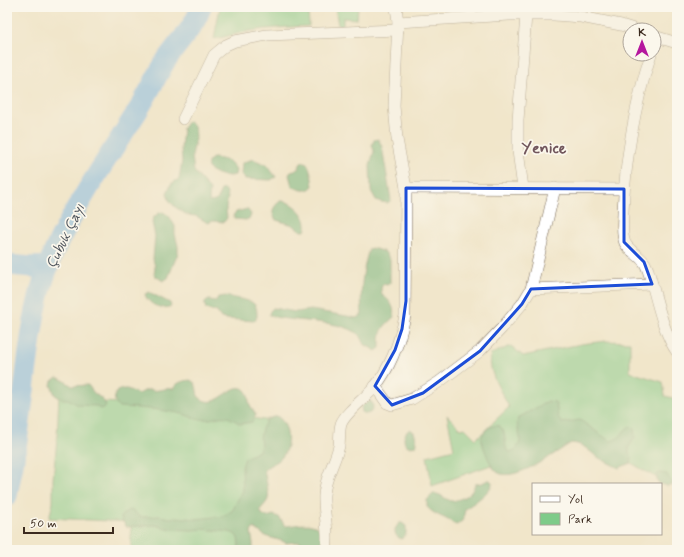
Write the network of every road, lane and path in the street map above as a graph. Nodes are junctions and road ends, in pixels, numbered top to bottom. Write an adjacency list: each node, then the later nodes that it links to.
1 (396, 7): 4 (street)
2 (526, 15): 3 (street); 4 (street); 10 (street)
3 (622, 25)
4 (398, 26): 8 (street); 9 (street)
5 (662, 40): 6 (street)
6 (677, 43)
7 (649, 62): 12 (street)
8 (183, 119)
9 (406, 188): 10 (street); 16 (street)
10 (523, 188): 11 (street)
11 (555, 188): 12 (street); 14 (street)
12 (624, 189): 13 (street)
13 (652, 284): 14 (street); 15 (street)
14 (531, 289): 16 (street)
15 (677, 352)
16 (375, 386): 17 (street)
17 (326, 550)

